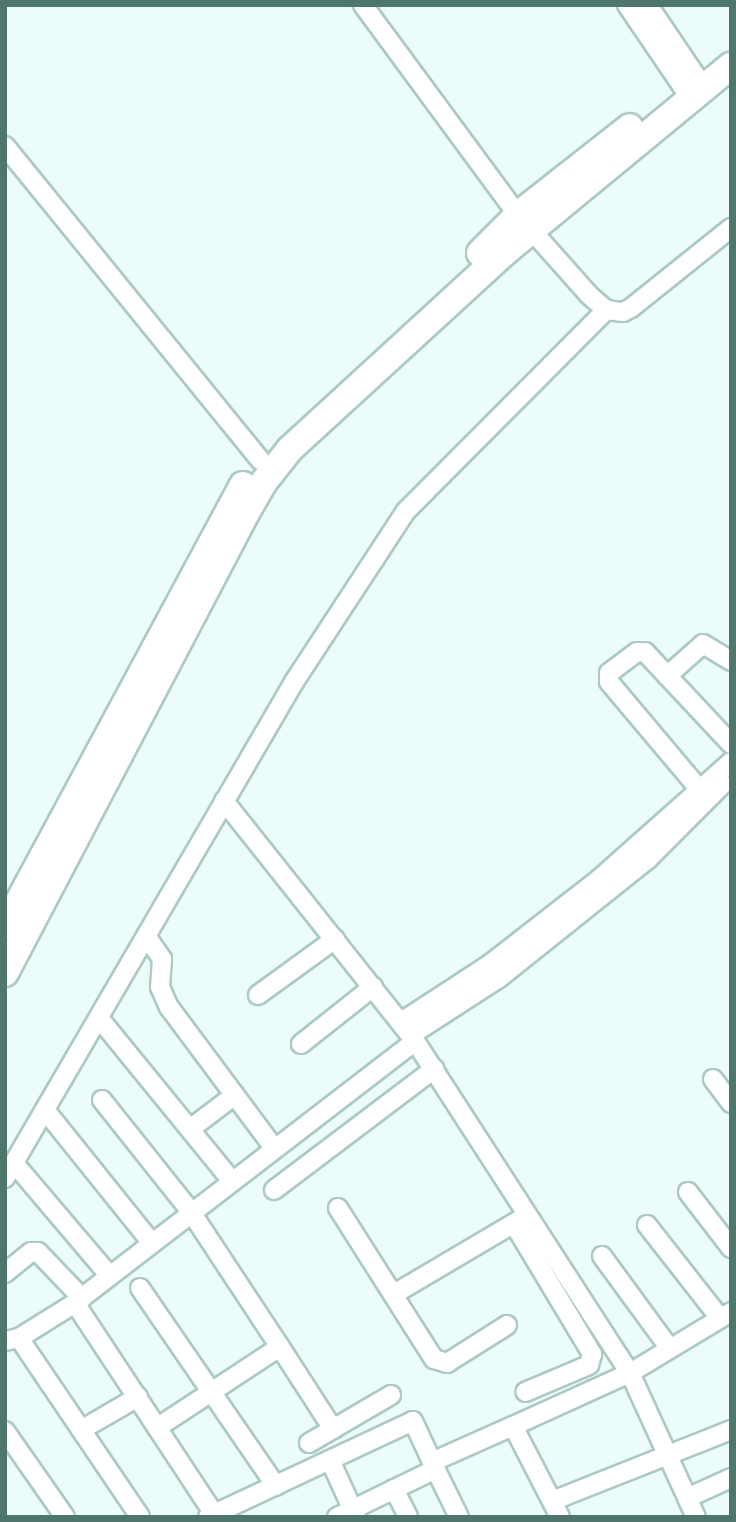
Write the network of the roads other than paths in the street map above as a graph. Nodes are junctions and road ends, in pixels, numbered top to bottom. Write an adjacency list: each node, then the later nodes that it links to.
1 (363, 5): 8 (street)
2 (627, 5): 6 (street)
3 (648, 5): 6 (street)
4 (731, 44): 6 (main road)
5 (731, 66): 6 (main road)
6 (692, 87): 8 (main road)
7 (5, 146): 11 (street)
8 (525, 223): 10 (street); 11 (main road); 22 (main road)
9 (731, 228): 10 (street)
10 (606, 310): 18 (street)
11 (260, 460): 19 (main road)
12 (731, 661): 13 (street)
13 (667, 676): 14 (street); 17 (street)
14 (731, 744)
15 (731, 762): 17 (street)
16 (731, 776): 26 (street)
17 (700, 790): 26 (street)
18 (224, 801): 20 (street); 21 (street)
19 (5, 927)
20 (146, 936): 25 (street); 30 (street)
21 (335, 939): 23 (street); 24 (street)
22 (5, 973)
23 (373, 987): 26 (street); 27 (street)
24 (258, 995)
25 (99, 1017): 33 (street); 34 (street)
26 (409, 1033): 28 (street); 35 (street)
27 (301, 1044)
28 (434, 1069): 38 (street); 42 (street)
29 (713, 1079): 32 (street)
30 (235, 1095): 34 (street); 35 (street)
31 (102, 1100): 41 (street)
32 (731, 1103)
33 (45, 1110): 36 (street); 44 (street)
34 (190, 1129): 37 (street)
35 (274, 1148): 37 (street)
36 (10, 1170): 48 (street)
37 (232, 1181): 41 (street)
38 (274, 1189)
39 (688, 1192): 45 (street)
40 (338, 1208): 50 (street)
41 (191, 1212): 44 (street); 55 (street)
42 (521, 1219): 50 (street); 57 (street); 59 (street)
43 (647, 1225): 52 (street)
44 (152, 1243): 48 (street)
45 (731, 1248)
46 (602, 1256): 56 (street)
47 (5, 1273): 51 (street)
48 (110, 1276): 51 (street)
49 (140, 1288): 58 (street)
50 (394, 1294): 53 (street)
51 (78, 1301): 54 (street); 61 (street)
52 (725, 1315): 56 (street)
53 (507, 1325)
54 (12, 1340): 65 (street)
55 (281, 1347): 58 (street); 64 (street)
56 (670, 1349): 57 (street)
57 (630, 1373): 62 (street); 69 (street)
58 (211, 1392): 63 (street); 73 (street)
59 (524, 1392)
60 (391, 1395): 64 (street)
61 (138, 1397): 63 (street); 65 (street)
62 (513, 1426): 71 (street); 76 (street)
63 (158, 1427): 78 (street)
64 (333, 1429): 68 (street)
65 (81, 1430): 80 (street)
66 (731, 1430): 69 (street)
67 (5, 1431): 79 (street)
68 (309, 1443)
69 (668, 1456): 75 (street); 76 (street)
70 (330, 1460): 71 (street); 73 (street); 77 (street)
71 (434, 1465): 74 (street); 82 (street)
72 (731, 1478): 75 (street)
73 (276, 1486): 78 (street)
74 (394, 1489): 77 (street); 81 (street)
75 (687, 1498): 83 (street)
76 (556, 1509)
77 (348, 1514)
78 (213, 1516)
79 (65, 1517)
80 (139, 1517)
81 (408, 1517)
82 (459, 1517)
83 (696, 1517)

